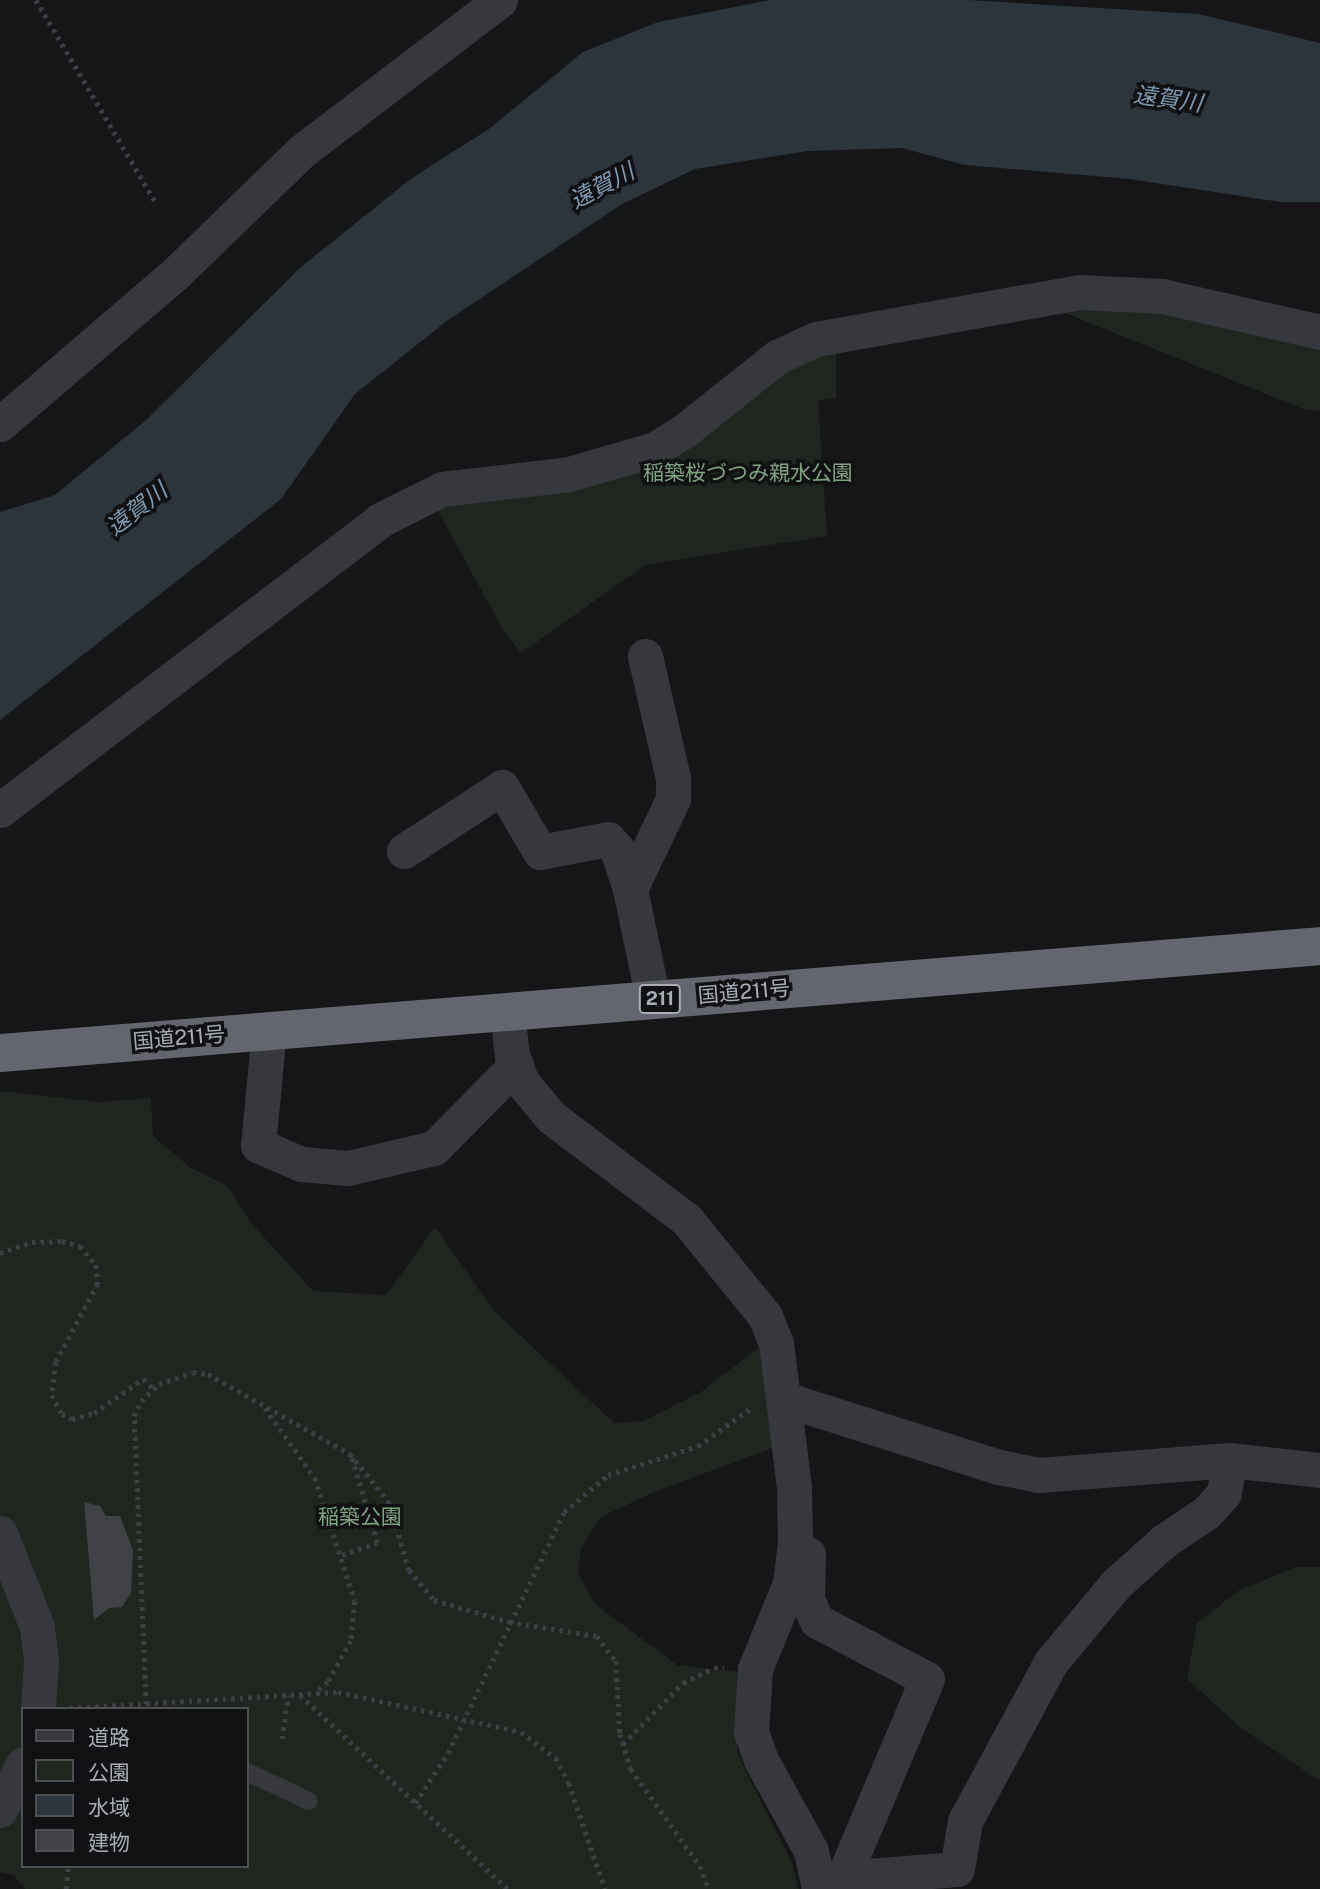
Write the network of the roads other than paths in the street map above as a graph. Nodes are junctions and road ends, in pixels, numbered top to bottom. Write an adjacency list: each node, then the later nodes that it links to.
1 (500, 0): 3 (street)
2 (1320, 332): 5 (street)
3 (0, 424)
4 (645, 656): 7 (street)
5 (0, 810)
6 (404, 851): 7 (street)
7 (630, 888): 9 (street)
8 (1320, 946): 9 (highway, 国道211号 / 211)
9 (653, 999): 10 (highway, 国道211号 / 211)
10 (507, 1011): 11 (highway, 国道211号 / 211); 13 (street)
11 (269, 1031): 12 (highway, 国道211号 / 211); 13 (street)
12 (0, 1053)
13 (516, 1065): 14 (street)
14 (783, 1392): 15 (street); 17 (street)
15 (1229, 1460): 16 (street); 24 (street)
16 (1320, 1470)
17 (794, 1487): 25 (street); 25 (street)
18 (0, 1533): 19 (street)
19 (38, 1707)
20 (21, 1768): 23 (street)
21 (248, 1772): 22 (lane)
22 (309, 1801)
23 (0, 1810)
24 (958, 1879): 25 (street)
25 (827, 1882)

